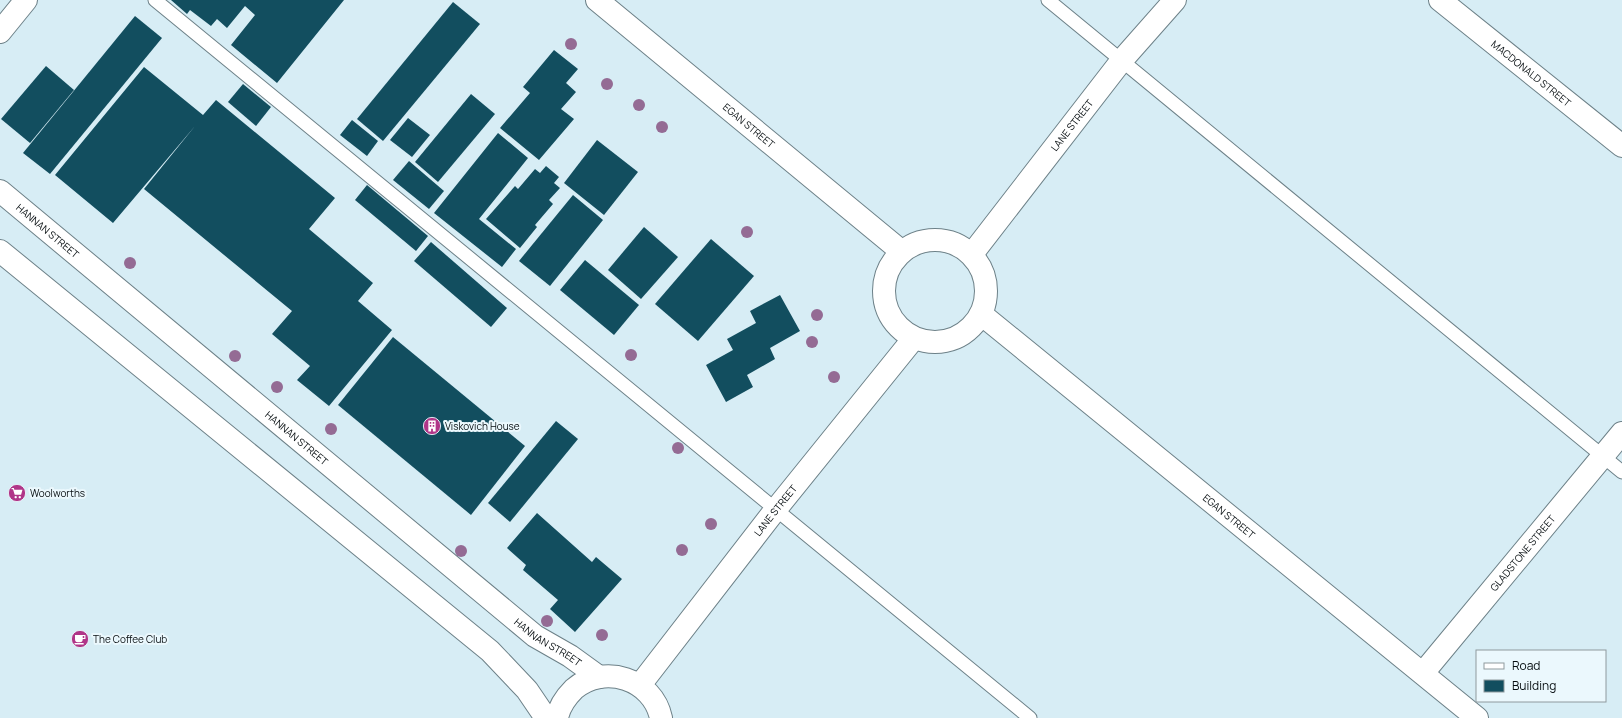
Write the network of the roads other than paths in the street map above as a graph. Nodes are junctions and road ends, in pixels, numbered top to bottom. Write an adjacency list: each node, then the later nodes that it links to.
1 (26, 0): 7 (main road)
2 (155, 0): 19 (lane)
3 (597, 0): 12 (main road, EGAN STREET)
4 (1048, 0): 8 (lane)
5 (1175, 0): 8 (main road, LANE STREET)
6 (1440, 0): 9 (main road, MACDONALD STREET)
7 (0, 32)
8 (1122, 60): 13 (main road, LANE STREET); 17 (lane)
9 (1622, 146)
10 (0, 191): 21 (main road, HANNAN STREET)
11 (0, 251): 23 (main road)
12 (901, 252): 13 (main road); 15 (main road)
13 (972, 254): 14 (main road)
14 (981, 314): 15 (main road); 20 (main road, EGAN STREET)
15 (914, 338): 19 (main road, LANE STREET)
16 (1622, 433): 17 (main road, GLADSTONE STREET)
17 (1603, 456): 18 (lane); 20 (main road, GLADSTONE STREET)
18 (1622, 472)
19 (776, 510): 22 (main road, LANE STREET); 26 (lane)
20 (1423, 673): 27 (main road, EGAN STREET)
21 (598, 677): 22 (main road); 24 (main road)
22 (640, 685): 25 (main road)
23 (546, 718)
24 (557, 718)
25 (662, 718)
26 (1030, 718)
27 (1477, 718)

